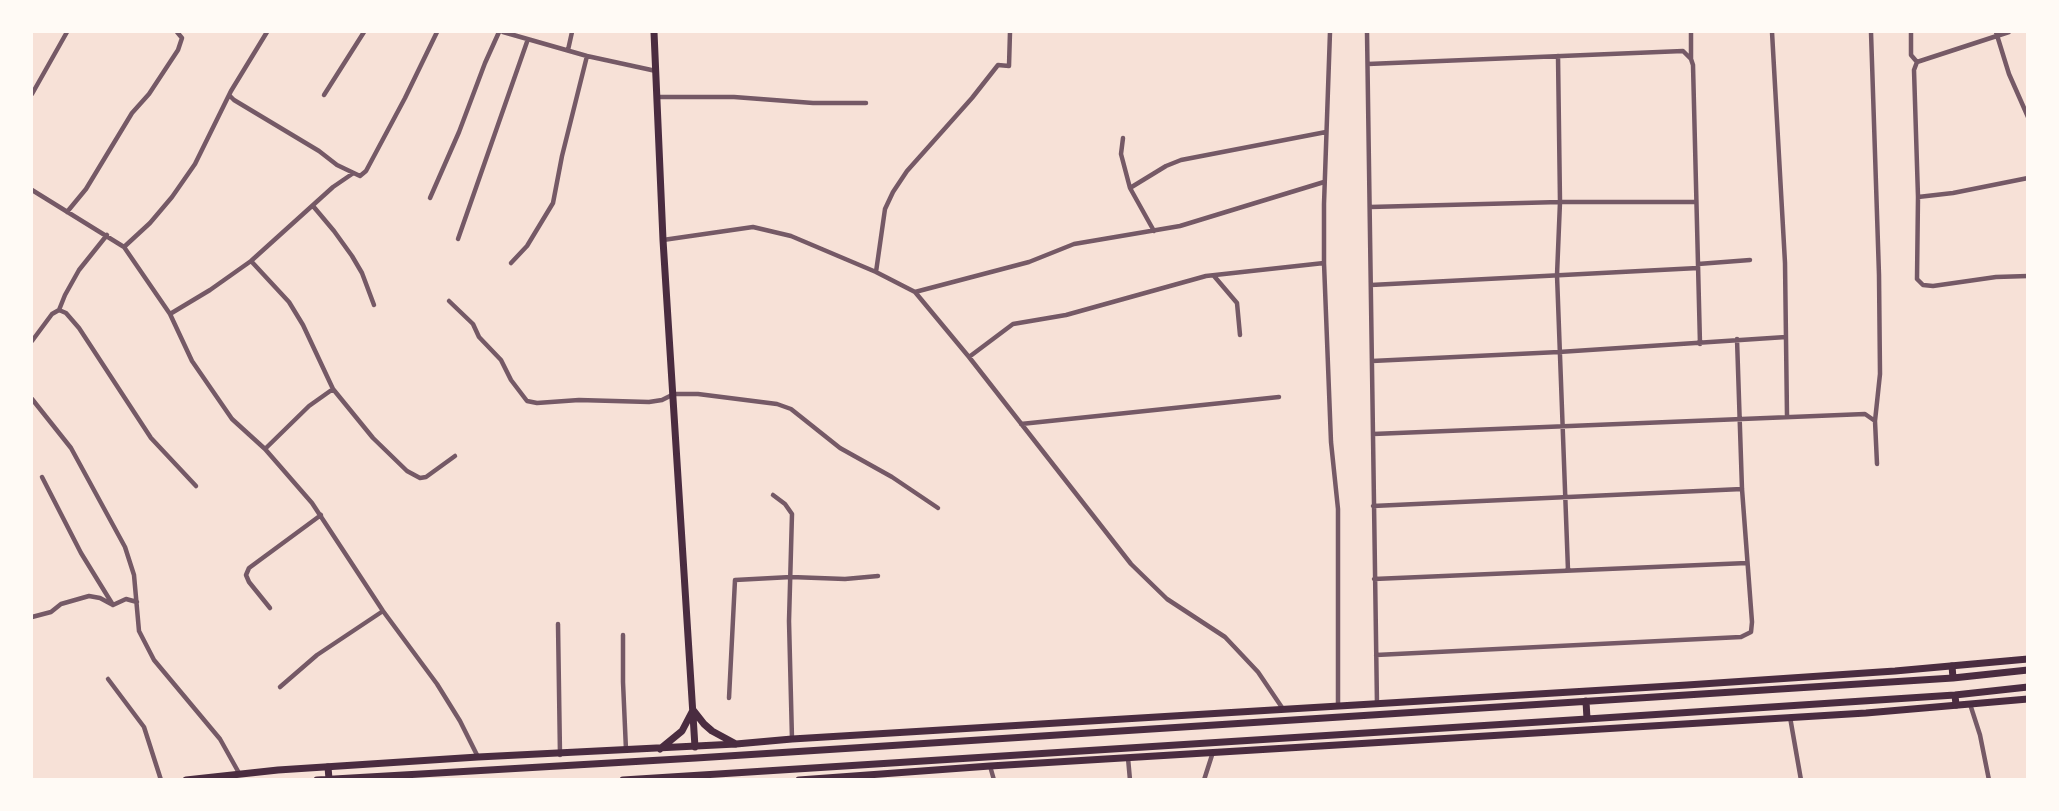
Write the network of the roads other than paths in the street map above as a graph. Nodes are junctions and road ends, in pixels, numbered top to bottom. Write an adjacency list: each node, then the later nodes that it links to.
1 (67, 32): 26 (street)
2 (177, 32): 45 (street)
3 (267, 32): 28 (street)
4 (364, 32): 27 (street)
5 (437, 32): 34 (street)
6 (501, 32): 18 (street); 40 (street)
7 (572, 32): 19 (street)
8 (654, 32): 25 (main road)
9 (1010, 32): 56 (street)
10 (1330, 32): 32 (street)
11 (1367, 32): 24 (street)
12 (1691, 32): 22 (street)
13 (1772, 32): 67 (street)
14 (1871, 32): 80 (street)
15 (1911, 32): 23 (street)
16 (2009, 32): 17 (street)
17 (1997, 34): 23 (street); 31 (street)
18 (528, 39): 19 (street); 48 (street)
19 (568, 50): 20 (street)
20 (586, 56): 25 (street); 53 (street)
21 (1558, 56): 22 (street); 24 (street); 41 (street)
22 (1691, 59): 42 (street)
23 (1917, 62): 39 (street)
24 (1368, 64): 44 (street)
25 (656, 71): 29 (main road)
26 (32, 94)
27 (324, 95)
28 (230, 96): 34 (street); 50 (street)
29 (658, 97): 30 (street); 49 (main road)
30 (866, 103)
31 (2028, 117)
32 (1326, 132): 36 (street); 37 (street)
33 (1123, 138): 37 (street)
34 (352, 174): 43 (street)
35 (2028, 178): 39 (street)
36 (1324, 182): 46 (street); 54 (street)
37 (1130, 188): 46 (street)
38 (32, 190): 45 (street)
39 (1918, 197): 59 (street)
40 (430, 198)
41 (1560, 202): 42 (street); 44 (street); 57 (street)
42 (1696, 202): 55 (street)
43 (313, 206): 52 (street); 63 (street)
44 (1370, 207): 60 (street)
45 (67, 212): 47 (street)
46 (1154, 231): 61 (street)
47 (107, 236): 50 (street); 64 (street)
48 (458, 238)
49 (663, 240): 56 (street); 75 (main road)
50 (124, 247): 65 (street)
51 (1750, 260): 55 (street)
52 (251, 261): 65 (street); 74 (street)
53 (511, 263)
54 (1324, 263): 58 (street); 122 (street)
55 (1698, 266): 57 (street); 70 (street)
56 (876, 272): 61 (street)
57 (1557, 275): 60 (street); 71 (street)
58 (1214, 276): 66 (street); 72 (street)
59 (2028, 276)
60 (1371, 285): 73 (street)
61 (915, 292): 72 (street)
62 (449, 301): 75 (street)
63 (374, 305)
64 (59, 310): 69 (street); 88 (street)
65 (170, 314): 84 (street)
66 (1240, 335)
67 (1786, 337): 68 (street); 78 (street)
68 (1737, 339): 70 (street); 79 (street)
69 (32, 341)
70 (1700, 344): 71 (street)
71 (1558, 352): 73 (street); 82 (street)
72 (969, 357): 81 (street)
73 (1372, 361): 83 (street)
74 (333, 389): 84 (street); 85 (street)
75 (674, 394): 93 (street); 124 (main road)
76 (1279, 397): 81 (street)
77 (32, 399): 100 (street)
78 (1787, 416): 79 (street); 80 (street)
79 (1738, 418): 82 (street); 89 (street)
80 (1875, 421): 86 (street)
81 (1021, 424): 123 (street)
82 (1563, 425): 83 (street); 91 (street)
83 (1373, 434): 92 (street)
84 (265, 449): 94 (street)
85 (456, 456)
86 (1877, 464)
87 (42, 477): 101 (street)
88 (196, 486)
89 (1742, 489): 91 (street); 95 (street)
90 (773, 495): 98 (street)
91 (1564, 497): 92 (street); 96 (street)
92 (1373, 506): 99 (street)
93 (938, 508)
94 (321, 515): 102 (street); 103 (street)
95 (1747, 562): 96 (street); 107 (street)
96 (1568, 570): 99 (street)
97 (878, 576): 98 (street)
98 (791, 577): 116 (street); 127 (street)
99 (1374, 579): 107 (street)
100 (137, 602): 101 (street); 138 (street)
101 (113, 605): 104 (street)
102 (270, 608)
103 (383, 611): 113 (street); 134 (street)
104 (32, 617)
105 (558, 624): 133 (street)
106 (623, 635): 131 (street)
107 (1376, 655): 119 (street)
108 (2028, 658): 109 (main road)
109 (1952, 666): 111 (main road); 119 (main road)
110 (2028, 670): 111 (main road)
111 (1953, 678): 118 (main road)
112 (108, 679): 141 (street)
113 (280, 687)
114 (2028, 687): 115 (main road)
115 (1955, 695): 121 (main road); 126 (main road)
116 (729, 698)
117 (2028, 699): 120 (main road)
118 (1586, 701): 126 (main road); 140 (main road)
119 (1377, 704): 122 (main road)
120 (1970, 704): 121 (main road); 150 (street)
121 (1956, 705): 125 (main road)
122 (1338, 706): 123 (main road)
123 (1283, 709): 127 (main road)
124 (693, 710): 128 (main road); 129 (main road); 130 (main road)
125 (1790, 717): 132 (main road); 149 (street)
126 (1587, 719): 144 (main road)
127 (792, 739): 128 (main road)
128 (736, 744): 129 (main road)
129 (695, 747): 130 (main road)
130 (660, 749): 131 (main road)
131 (626, 750): 133 (main road)
132 (1213, 753): 135 (main road); 148 (street)
133 (560, 755): 134 (main road)
134 (478, 757): 137 (main road)
135 (1128, 758): 136 (main road); 147 (street)
136 (990, 766): 139 (main road); 146 (street)
137 (328, 767): 138 (main road); 140 (main road)
138 (239, 773): 142 (main road)
139 (848, 778): 145 (main road)
140 (329, 779): 143 (main road)
141 (161, 780)
142 (186, 780)
143 (317, 780)
144 (623, 780)
145 (800, 780)
146 (993, 780)
147 (1130, 780)
148 (1204, 780)
149 (1801, 780)
150 (1989, 780)

